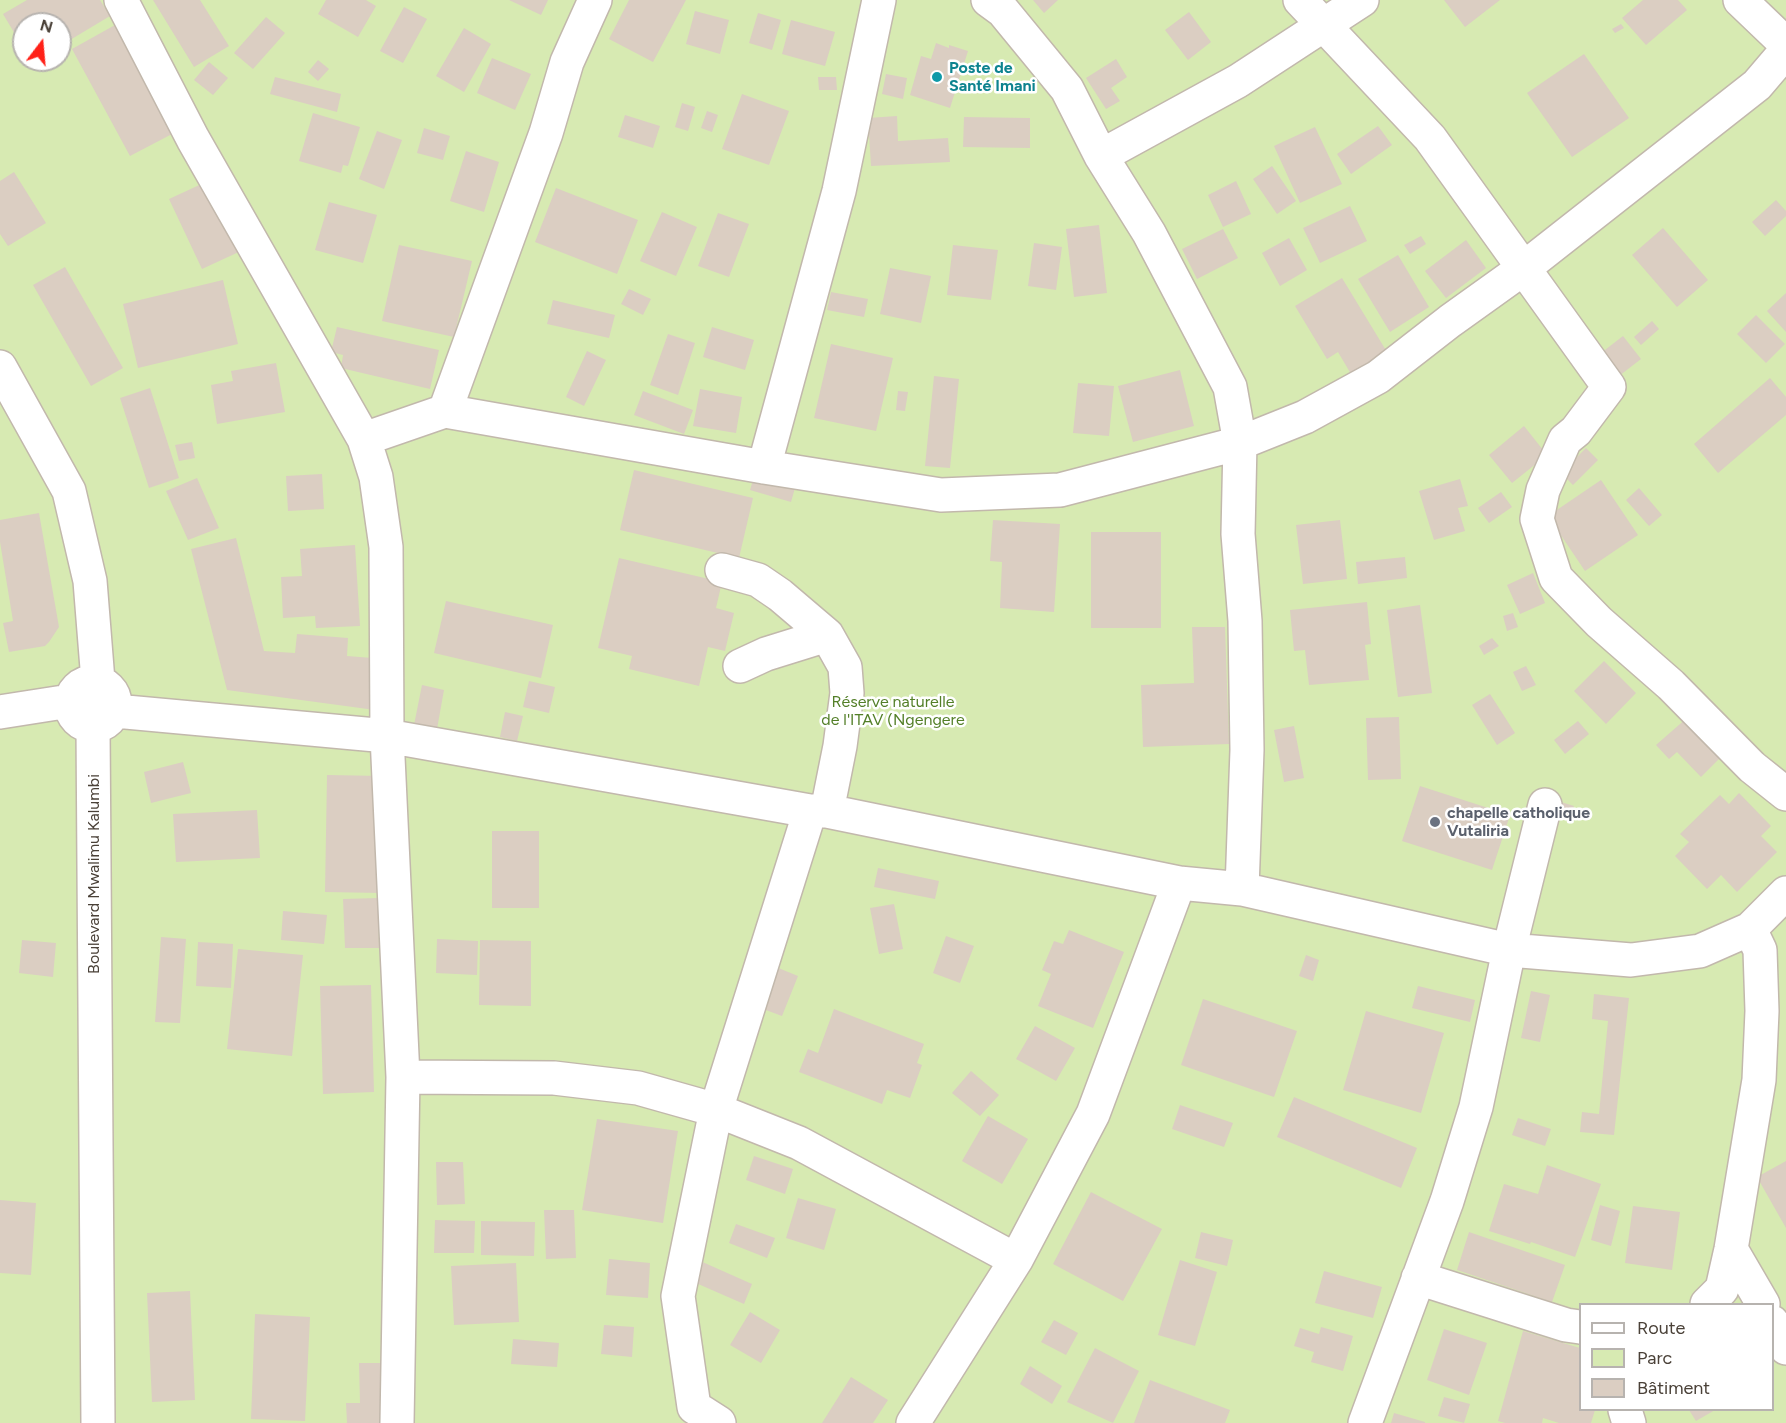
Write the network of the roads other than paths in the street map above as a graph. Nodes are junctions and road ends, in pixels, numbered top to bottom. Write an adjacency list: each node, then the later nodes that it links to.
1 (121, 0): 15 (street)
2 (595, 0): 14 (street)
3 (879, 0): 17 (street)
4 (988, 0): 11 (street)
5 (1300, 0): 8 (street)
6 (1362, 0): 8 (street)
7 (1740, 0): 9 (street)
8 (1323, 25): 11 (street); 12 (street)
9 (1786, 44)
10 (1786, 51): 12 (street)
11 (1101, 156): 16 (street)
12 (1524, 268): 16 (street); 26 (street)
13 (0, 367): 21 (street)
14 (445, 411): 15 (street); 17 (street)
15 (364, 439): 25 (street)
16 (1240, 443): 17 (street); 30 (street)
17 (764, 467)
18 (722, 570): 19 (street)
19 (827, 635): 20 (street); 28 (street)
20 (740, 666)
21 (98, 681): 22 (street); 24 (street, Boulevard Mwalimu Kalumbi)
22 (70, 701): 23 (street); 24 (street)
23 (0, 712)
24 (104, 719): 25 (street); 44 (street, Boulevard Mwalimu Kalumbi)
25 (387, 736): 28 (street); 34 (street)
26 (1786, 794)
27 (1545, 805): 33 (street)
28 (818, 811): 29 (street); 35 (street)
29 (1179, 883): 30 (street); 37 (street)
30 (1242, 888): 33 (street)
31 (1786, 893): 32 (street)
32 (1750, 929): 33 (street); 36 (street)
33 (1509, 950): 38 (street)
34 (403, 1077): 35 (street); 45 (street)
35 (716, 1110): 37 (street); 46 (street)
36 (1731, 1250): 39 (street); 40 (street)
37 (1016, 1260): 47 (street)
38 (1418, 1278): 42 (street); 48 (street)
39 (1709, 1303)
40 (1762, 1303)
41 (1774, 1324): 43 (street)
42 (1579, 1327)
43 (1786, 1348)
44 (98, 1423)
45 (397, 1423)
46 (719, 1423)
47 (913, 1423)
48 (1365, 1423)

